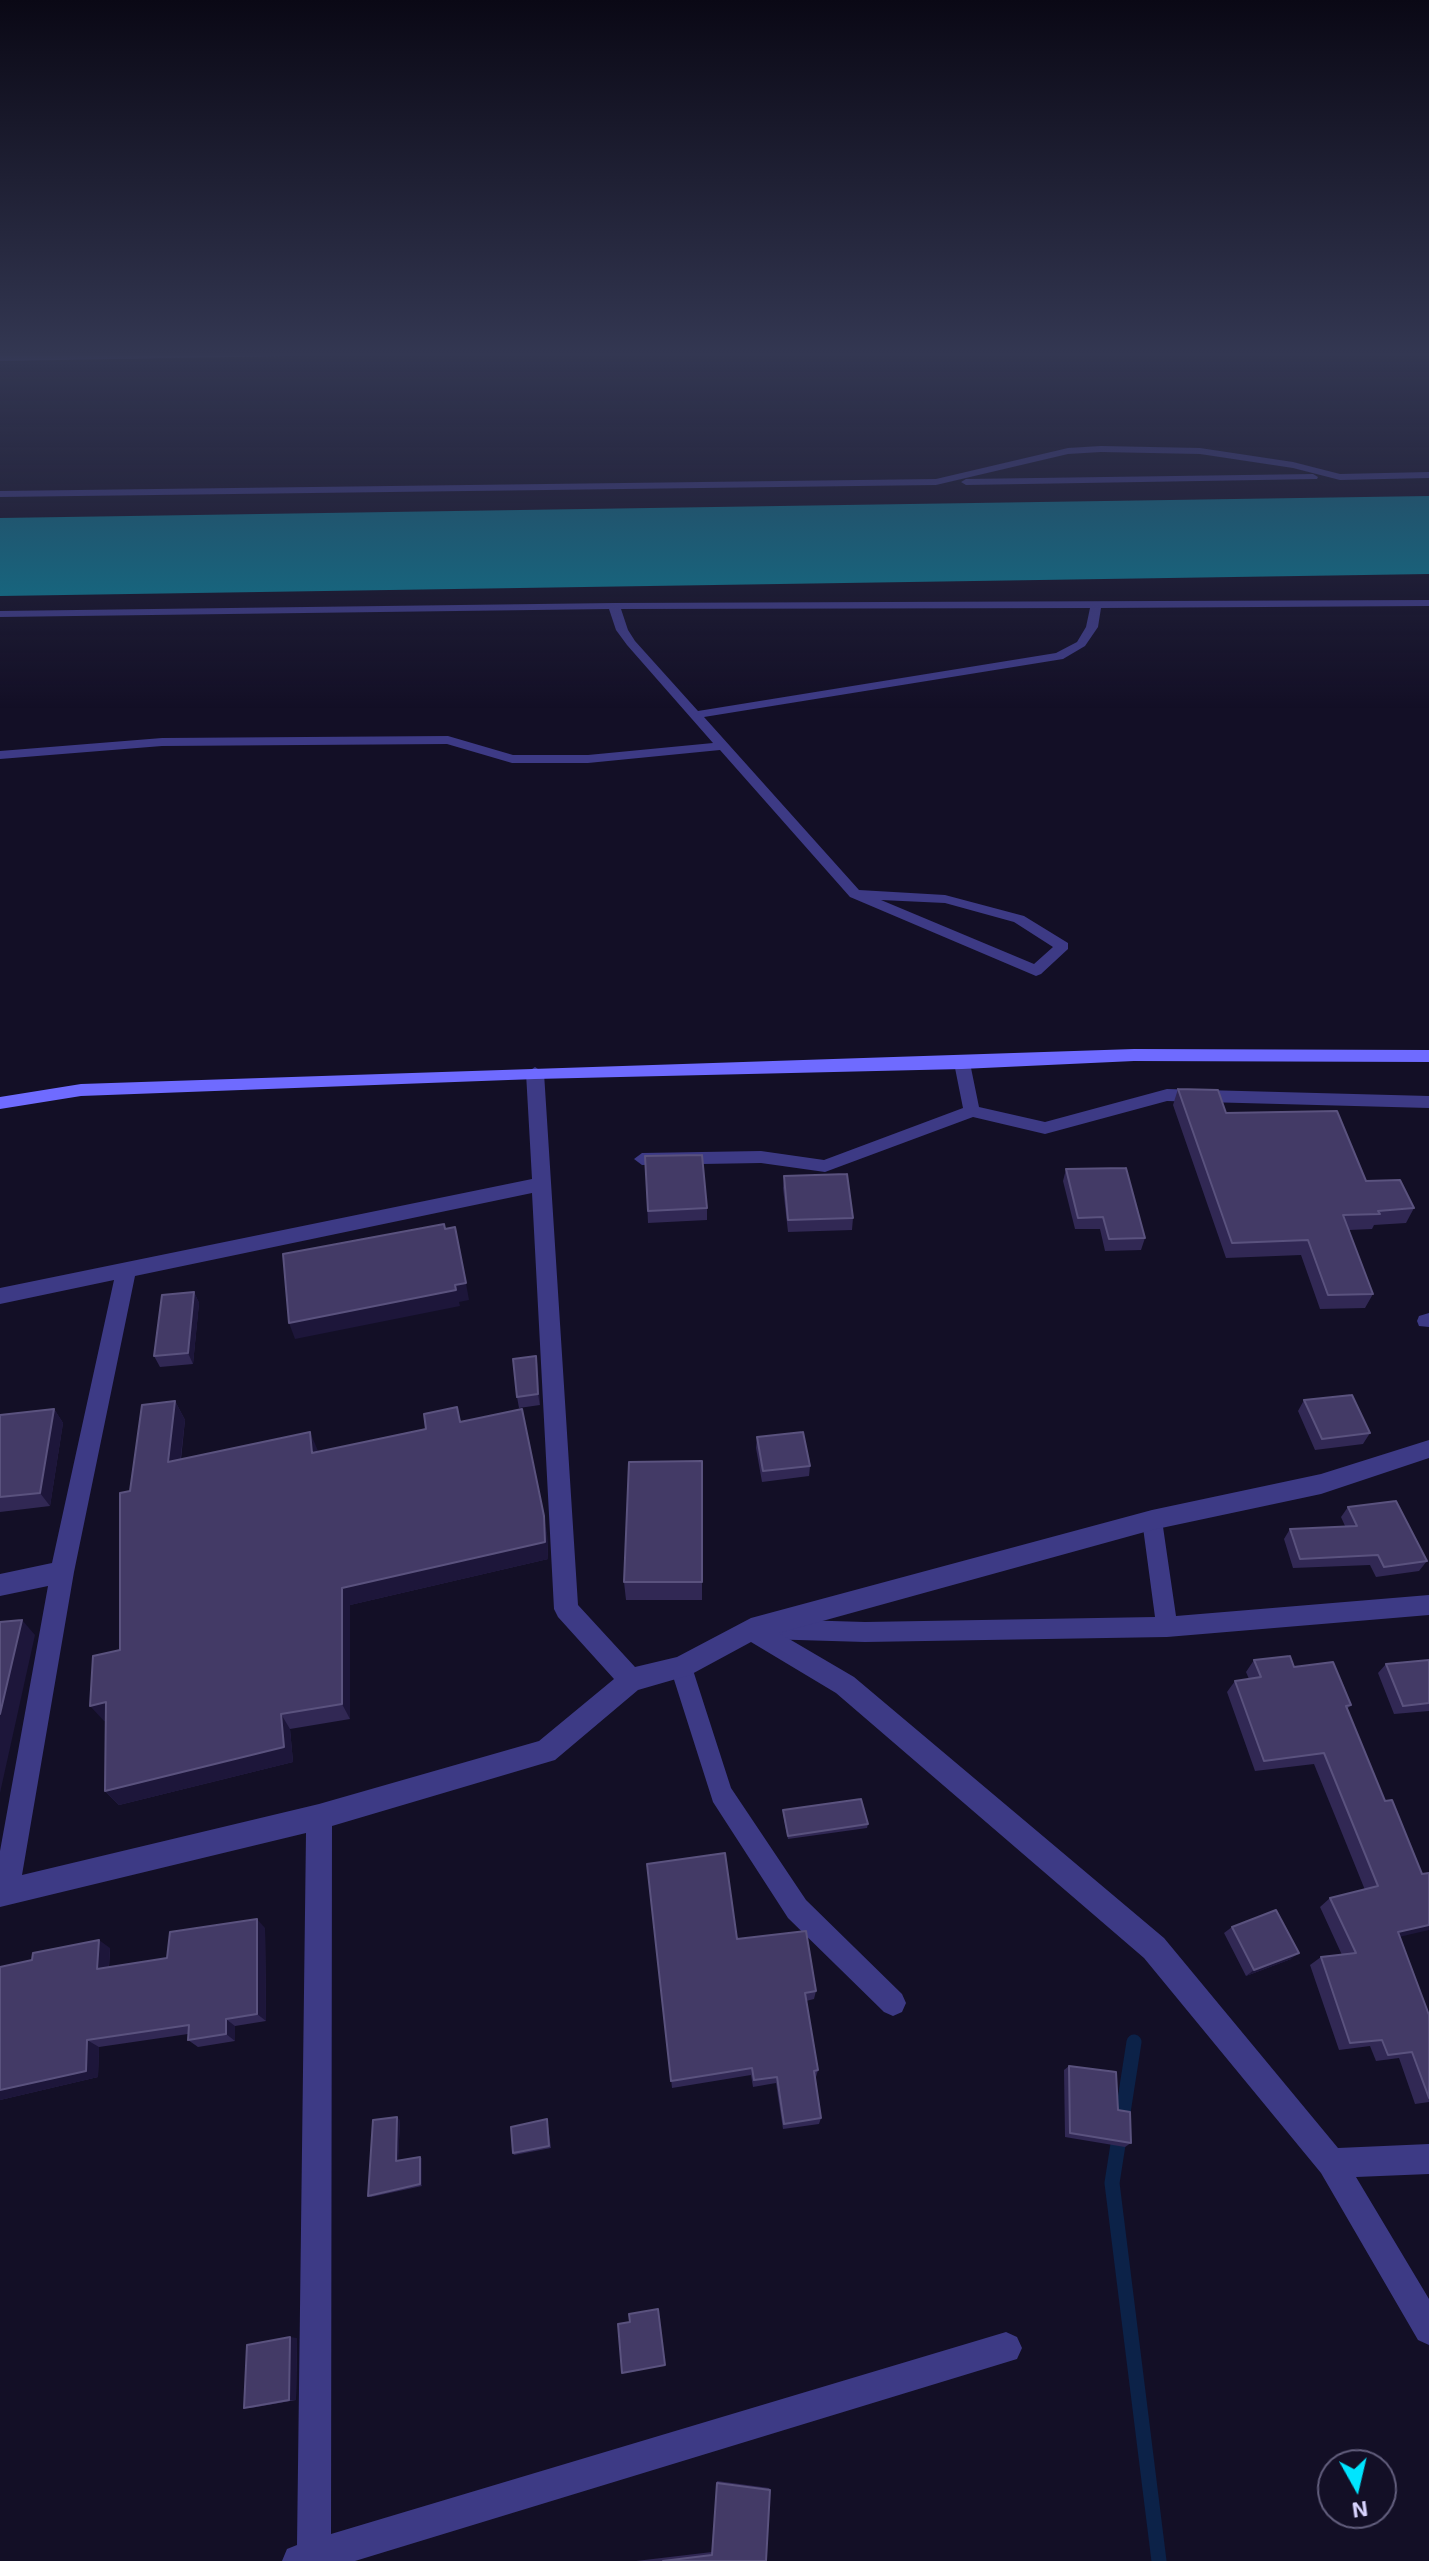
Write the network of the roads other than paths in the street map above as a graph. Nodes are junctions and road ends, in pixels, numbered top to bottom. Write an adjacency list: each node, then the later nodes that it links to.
1 (985, 471): 5 (lane)
2 (1309, 471): 4 (lane)
3 (1429, 475): 4 (lane)
4 (1340, 477): 5 (lane)
5 (936, 482): 6 (lane)
6 (0, 494)
7 (1429, 603): 8 (lane)
8 (1096, 604): 9 (lane); 11 (lane)
9 (614, 606): 10 (lane); 11 (lane)
10 (0, 614)
11 (694, 715): 12 (lane)
12 (722, 746): 13 (lane); 16 (lane)
13 (15, 751): 14 (lane); 15 (lane)
14 (0, 755)
15 (0, 769)
16 (855, 894): 16 (lane)
17 (1429, 1056): 18 (street)
18 (962, 1063): 19 (street); 22 (lane)
19 (535, 1073): 21 (street); 24 (street)
20 (1429, 1102): 22 (lane)
21 (0, 1103)
22 (972, 1111): 23 (lane)
23 (642, 1159)
24 (542, 1184): 25 (street); 35 (street)
25 (126, 1272): 26 (street); 29 (street)
26 (0, 1296)
27 (1429, 1449): 28 (street)
28 (1152, 1520): 32 (lane); 33 (street)
29 (62, 1572): 30 (street); 37 (street)
30 (0, 1585)
31 (1429, 1605): 32 (lane)
32 (1167, 1627): 33 (lane)
33 (751, 1629): 34 (street); 40 (street)
34 (681, 1667): 35 (street); 38 (lane)
35 (631, 1680): 36 (street)
36 (319, 1817): 37 (street); 43 (street)
37 (3, 1893)
38 (893, 2003)
39 (1429, 2159): 40 (street)
40 (1331, 2163): 41 (street)
41 (1429, 2329)
42 (1006, 2348): 43 (street)
43 (309, 2559)

